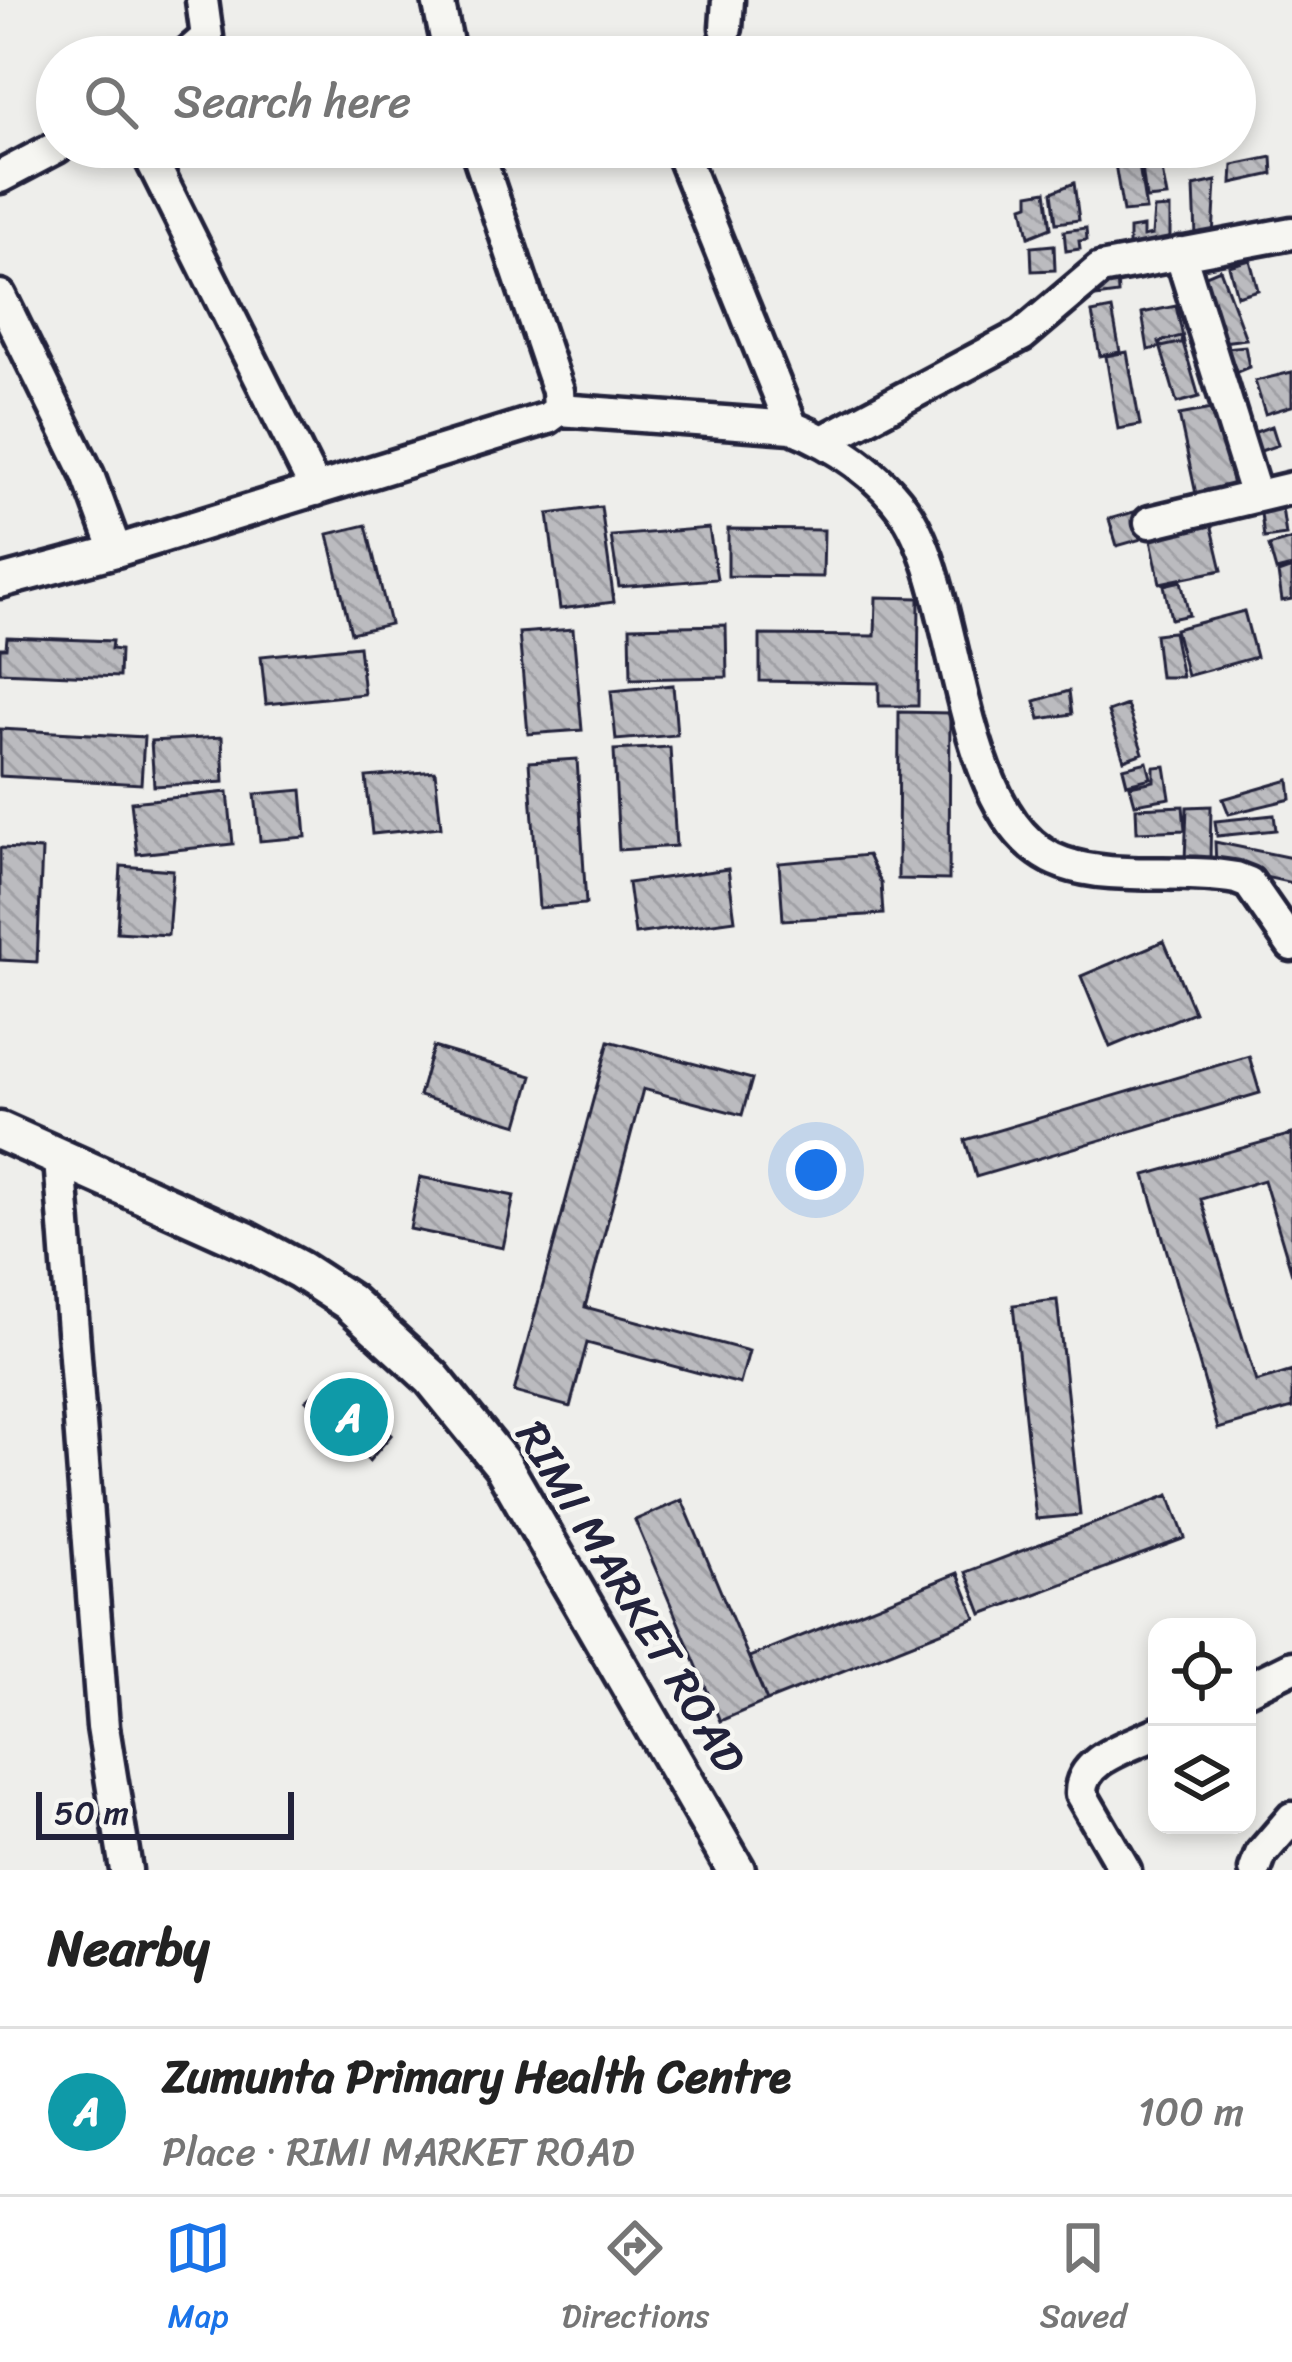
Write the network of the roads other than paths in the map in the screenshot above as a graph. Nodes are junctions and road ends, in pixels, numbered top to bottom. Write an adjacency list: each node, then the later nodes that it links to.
1 (202, 0): 3 (street)
2 (439, 0): 4 (street)
3 (207, 36)
4 (446, 36)
5 (36, 158): 9 (street)
6 (155, 168): 17 (street)
7 (483, 168): 13 (street)
8 (687, 168): 14 (street)
9 (0, 177)
10 (1292, 233): 11 (street)
11 (1180, 253): 15 (street); 18 (street)
12 (0, 296): 20 (street)
13 (559, 410): 14 (street); 17 (street)
14 (792, 427): 15 (street)
15 (825, 440): 22 (street)
16 (1292, 488): 18 (street)
17 (316, 490): 20 (street)
18 (1256, 496): 19 (street)
19 (1150, 522)
20 (116, 551): 21 (street)
21 (0, 582)
22 (1292, 945)
23 (0, 1131): 24 (street, RIMI MARKET ROAD)
24 (60, 1159): 29 (street); 30 (street, RIMI MARKET ROAD)
25 (1292, 1667): 26 (street)
26 (1256, 1685)
27 (1148, 1737): 31 (street)
28 (1292, 1818): 32 (street)
29 (126, 1870)
30 (736, 1870)
31 (1125, 1870)
32 (1255, 1870)

